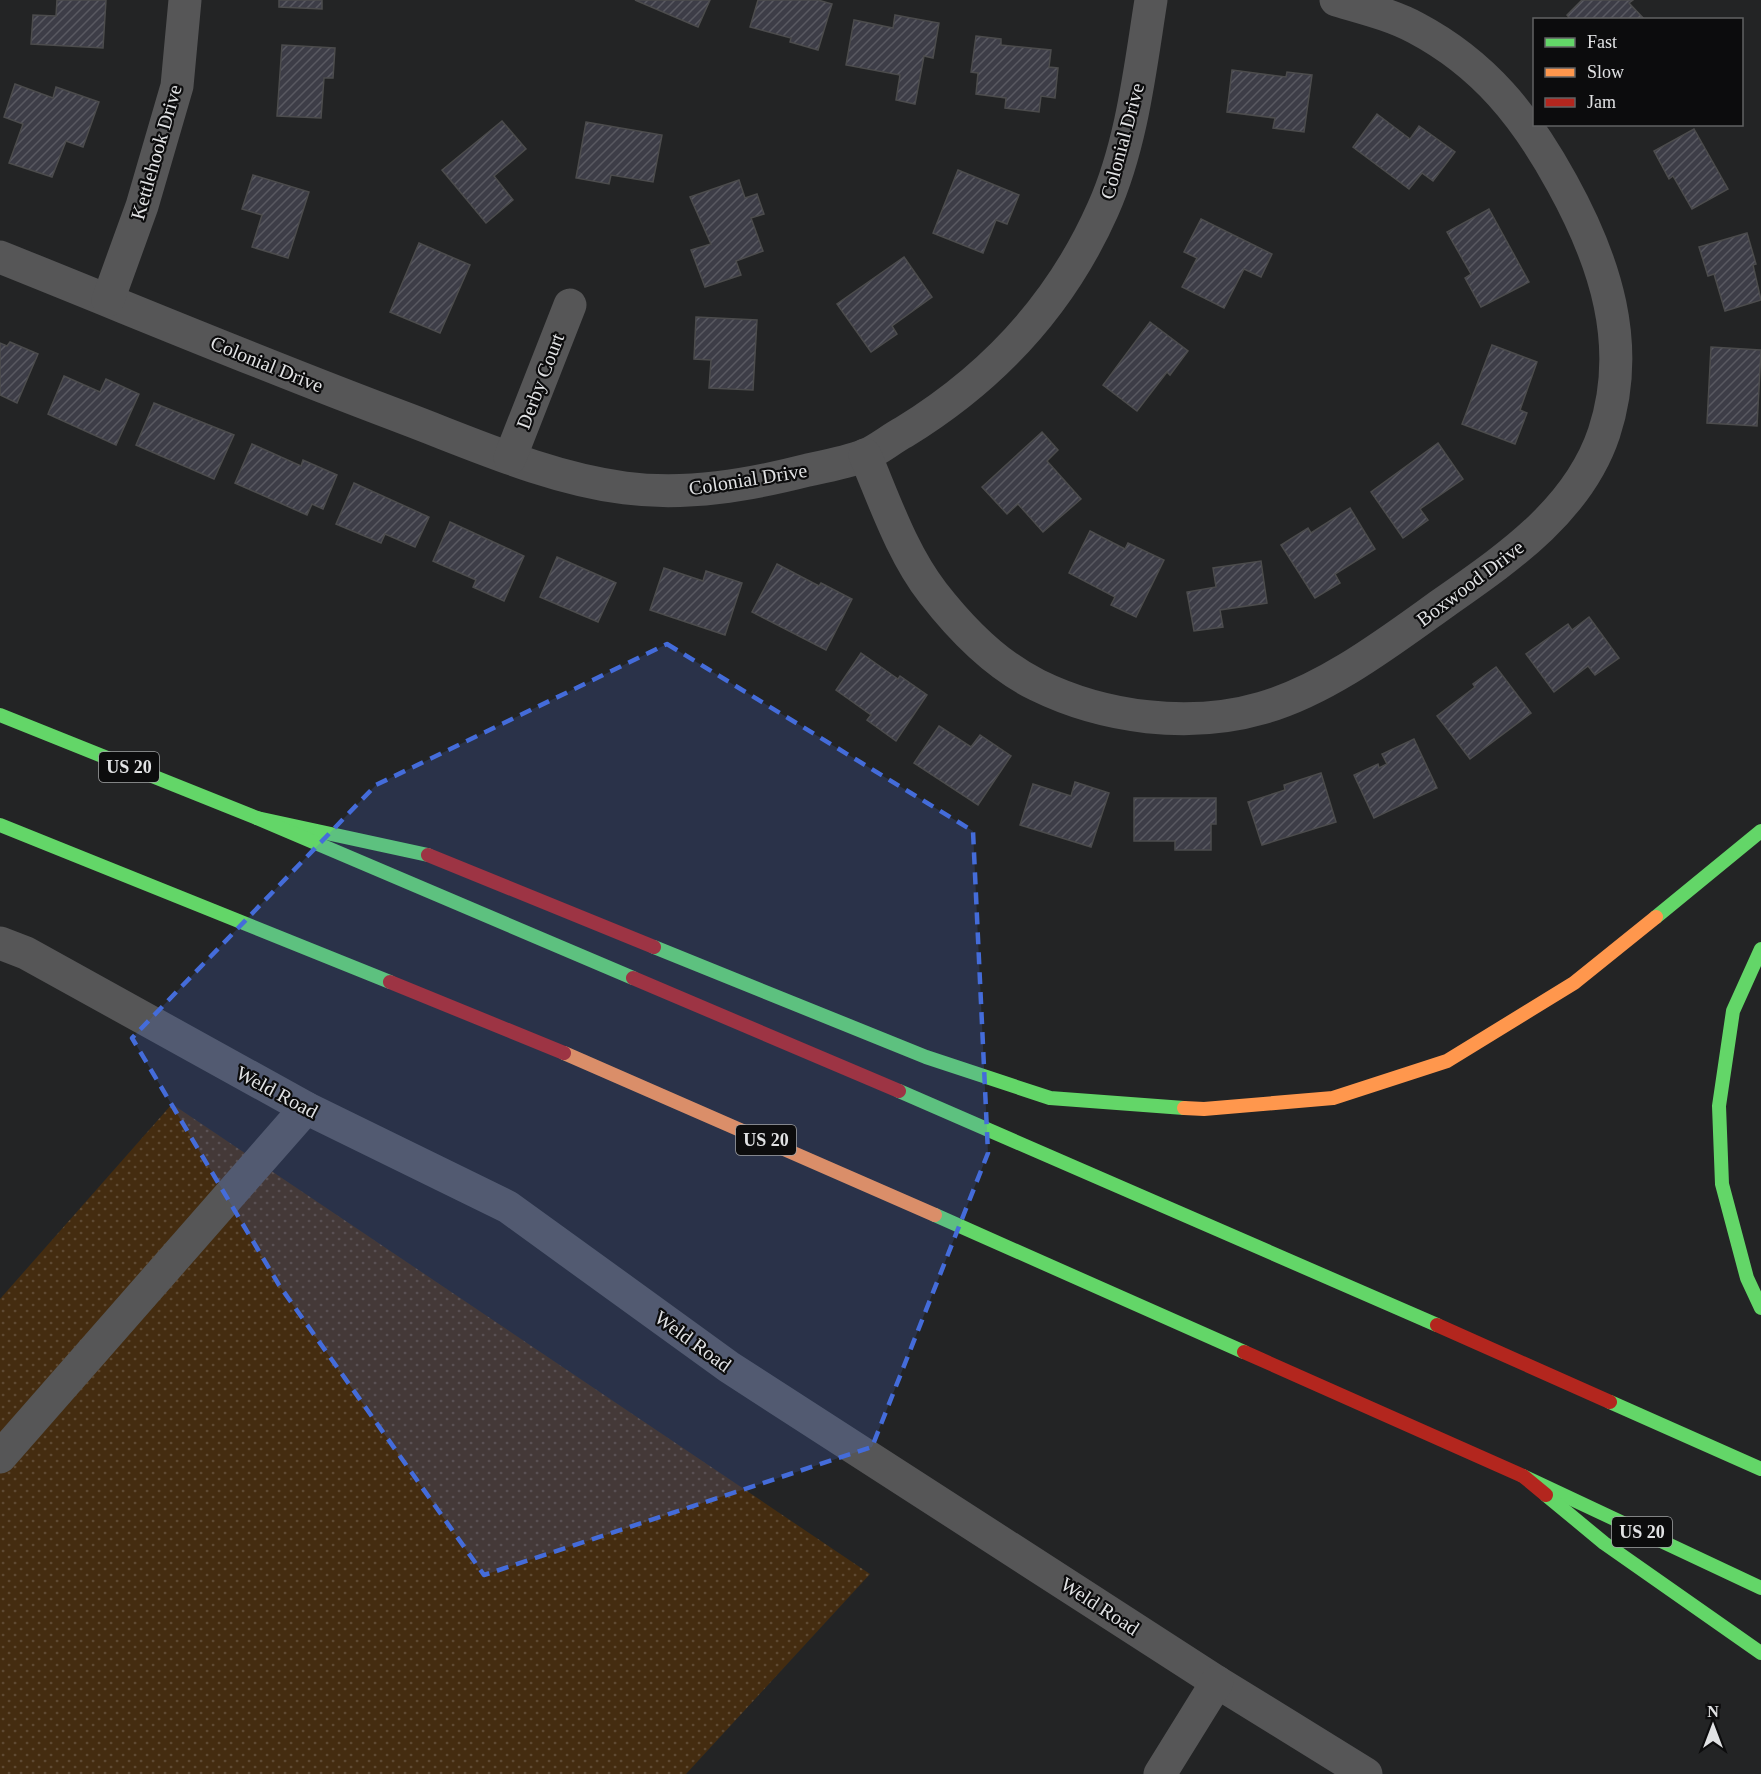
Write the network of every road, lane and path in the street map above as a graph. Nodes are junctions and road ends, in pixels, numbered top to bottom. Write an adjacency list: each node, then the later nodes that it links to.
1 (184, 0): 5 (street, Kettlehook Drive)
2 (1151, 0): 7 (street, Colonial Drive)
3 (1336, 0): 7 (street, Boxwood Drive)
4 (0, 257): 5 (street, Colonial Drive)
5 (108, 300): 8 (street, Colonial Drive)
6 (570, 305): 8 (street, Derby Court)
7 (865, 455): 8 (street, Colonial Drive)
8 (510, 458)
9 (0, 715): 10 (main road, US 20)
10 (257, 818): 12 (main road); 18 (main road, US 20)
11 (0, 825): 19 (main road, US 20)
12 (1761, 831)
13 (0, 943): 15 (street, Weld Road)
14 (1761, 949): 16 (main road)
15 (306, 1108): 17 (street); 22 (street, Weld Road)
16 (1761, 1308)
17 (0, 1457)
18 (1761, 1469)
19 (1523, 1476): 20 (main road, US 20); 21 (main road)
20 (1761, 1588)
21 (1761, 1653)
22 (1217, 1682): 23 (street); 24 (street, Weld Road)
23 (1160, 1774)
24 (1366, 1774)

